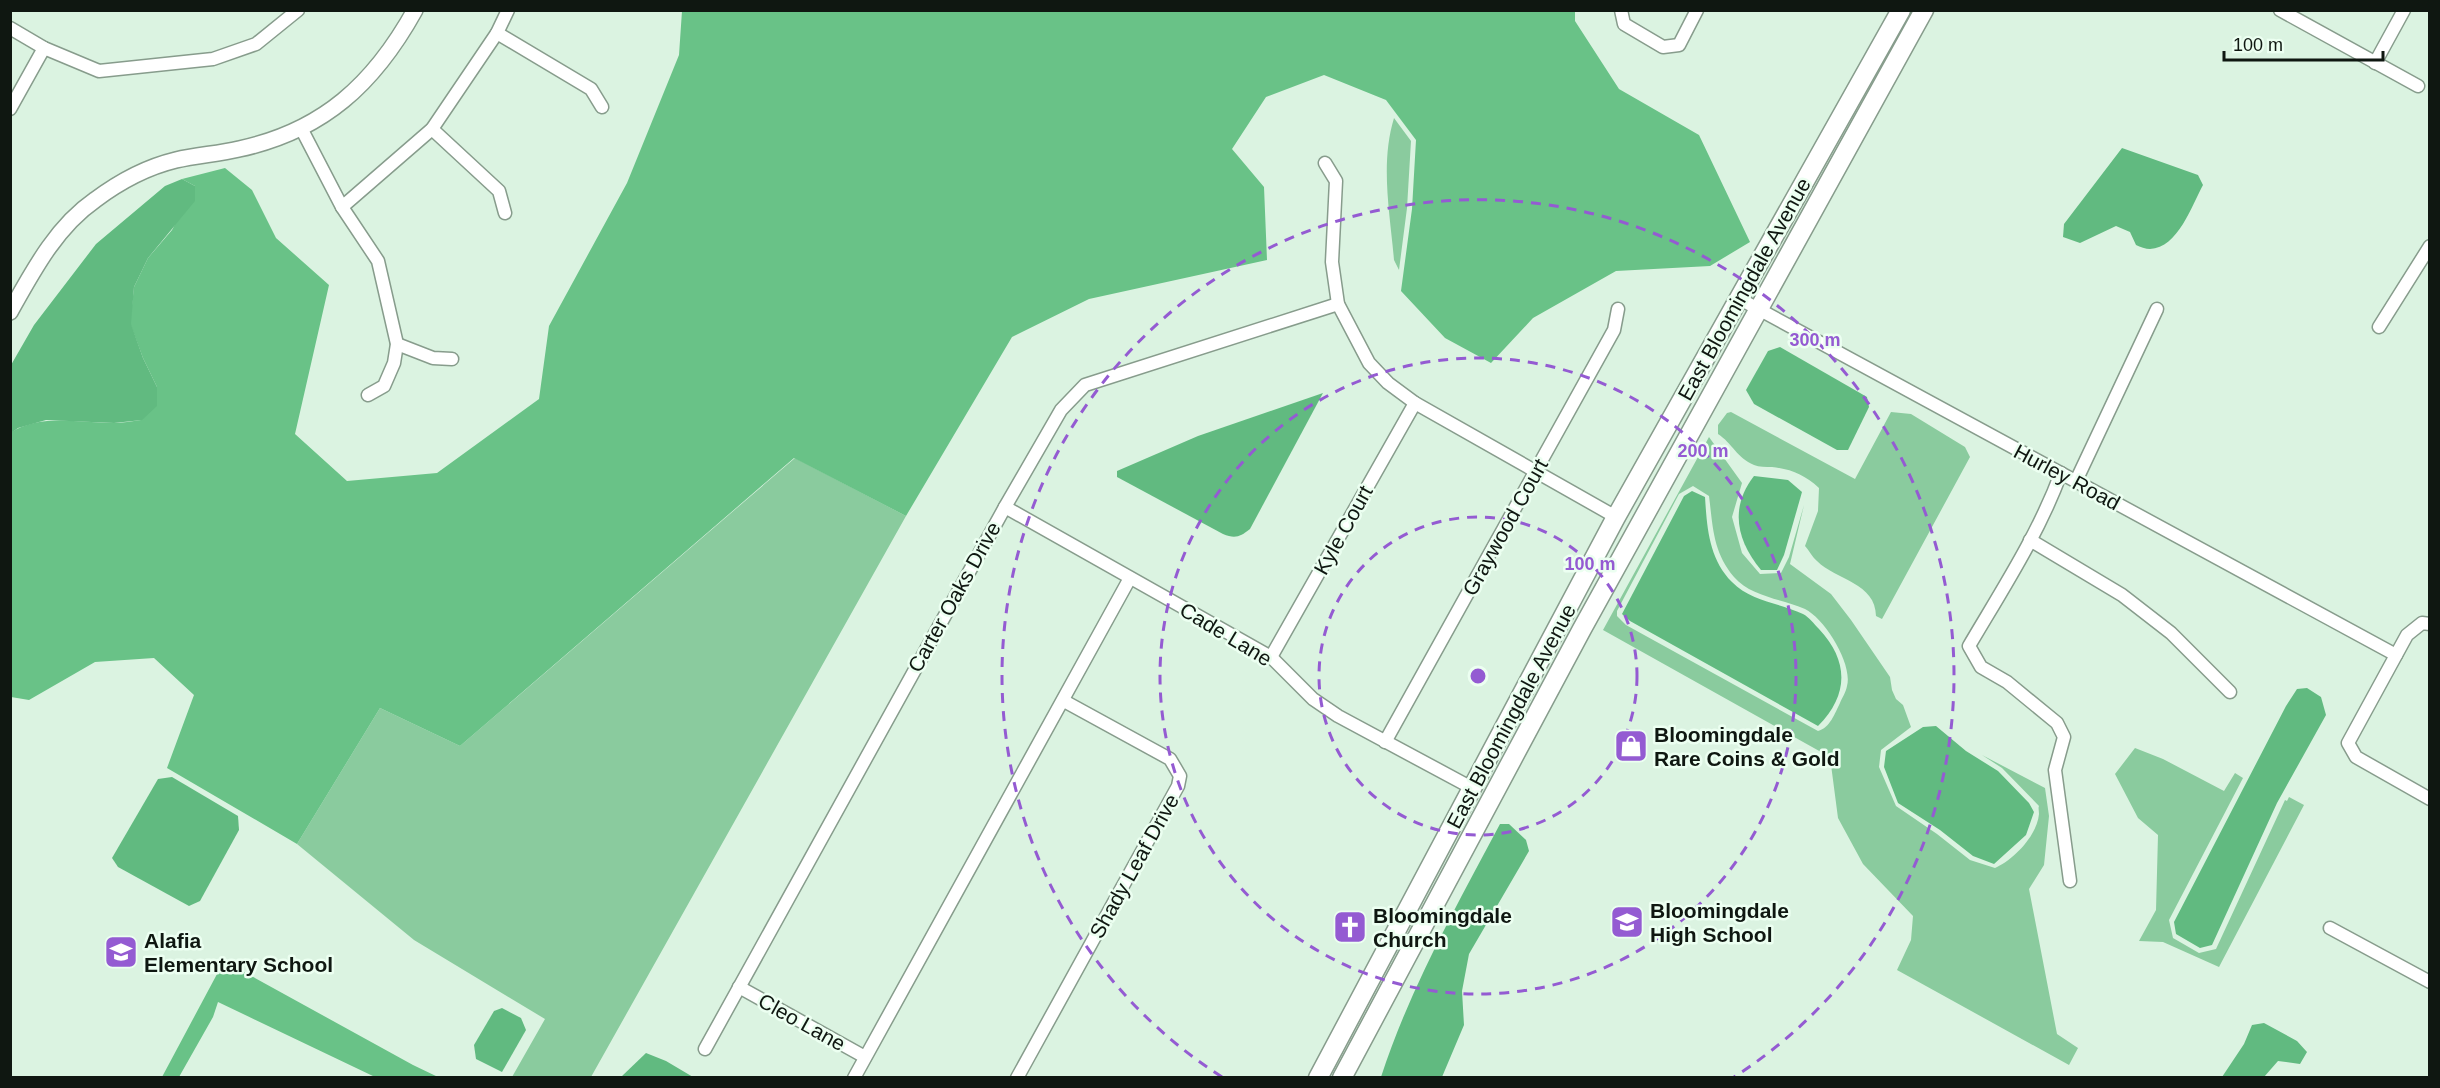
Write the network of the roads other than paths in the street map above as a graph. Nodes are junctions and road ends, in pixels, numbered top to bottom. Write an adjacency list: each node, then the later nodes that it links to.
1 (297, 10): 12 (street)
2 (415, 10): 17 (street)
3 (508, 10): 11 (street)
4 (1621, 10): 5 (street)
5 (1697, 10)
6 (1901, 10): 23 (main road, East Bloomingdale Avenue)
7 (1924, 10): 26 (main road, East Bloomingdale Avenue)
8 (2280, 10): 13 (street)
9 (2404, 10): 13 (street)
10 (10, 28): 12 (street)
11 (497, 33): 15 (street); 18 (street)
12 (44, 48): 16 (street)
13 (2375, 63): 14 (street)
14 (2418, 86)
15 (602, 107)
16 (10, 109)
17 (301, 128): 20 (street); 28 (street)
18 (432, 129): 20 (street); 21 (street)
19 (1325, 163): 24 (street)
20 (342, 207): 30 (street)
21 (505, 213)
22 (2430, 246): 29 (street)
23 (1738, 298): 26 (street, Hurley Road); 38 (main road, East Bloomingdale Avenue)
24 (1338, 304): 33 (street); 37 (street, Carter Oaks Drive)
25 (1618, 309): 34 (street, Graywood Court)
26 (1758, 309): 35 (street, Hurley Road); 43 (main road, East Bloomingdale Avenue)
27 (2157, 309): 36 (street)
28 (10, 312)
29 (2379, 327)
30 (398, 344): 31 (street); 32 (street)
31 (452, 359)
32 (368, 395)
33 (1415, 403): 34 (street); 45 (street, Kyle Court)
34 (1536, 472): 38 (street); 48 (street, Graywood Court)
35 (2061, 473): 36 (street, Hurley Road); 39 (street)
36 (2076, 482): 44 (street, Hurley Road)
37 (1005, 507): 40 (street, Cade Lane); 55 (street, Carter Oaks Drive)
38 (1616, 516): 41 (main road, East Bloomingdale Avenue)
39 (2030, 540): 46 (street); 52 (street)
40 (1130, 578): 45 (street, Cade Lane); 47 (street)
41 (1567, 609): 43 (main road); 49 (main road, East Bloomingdale Avenue)
42 (2430, 624): 44 (street)
43 (1582, 629): 50 (main road, East Bloomingdale Avenue)
44 (2396, 656): 51 (street)
45 (1271, 657): 48 (street, Cade Lane)
46 (2230, 692)
47 (1064, 701): 57 (street); 59 (street, Shady Leaf Drive)
48 (1385, 742): 49 (street, Cade Lane)
49 (1472, 789): 50 (main road); 60 (main road, East Bloomingdale Avenue)
50 (1491, 799): 61 (main road, East Bloomingdale Avenue)
51 (2430, 799)
52 (2070, 881)
53 (2330, 928): 54 (street)
54 (2430, 982)
55 (739, 987): 56 (street, Carter Oaks Drive); 57 (street, Cleo Lane)
56 (705, 1049)
57 (865, 1057): 58 (street)
58 (854, 1077)
59 (1017, 1077)
60 (1318, 1077)
61 (1342, 1077)

